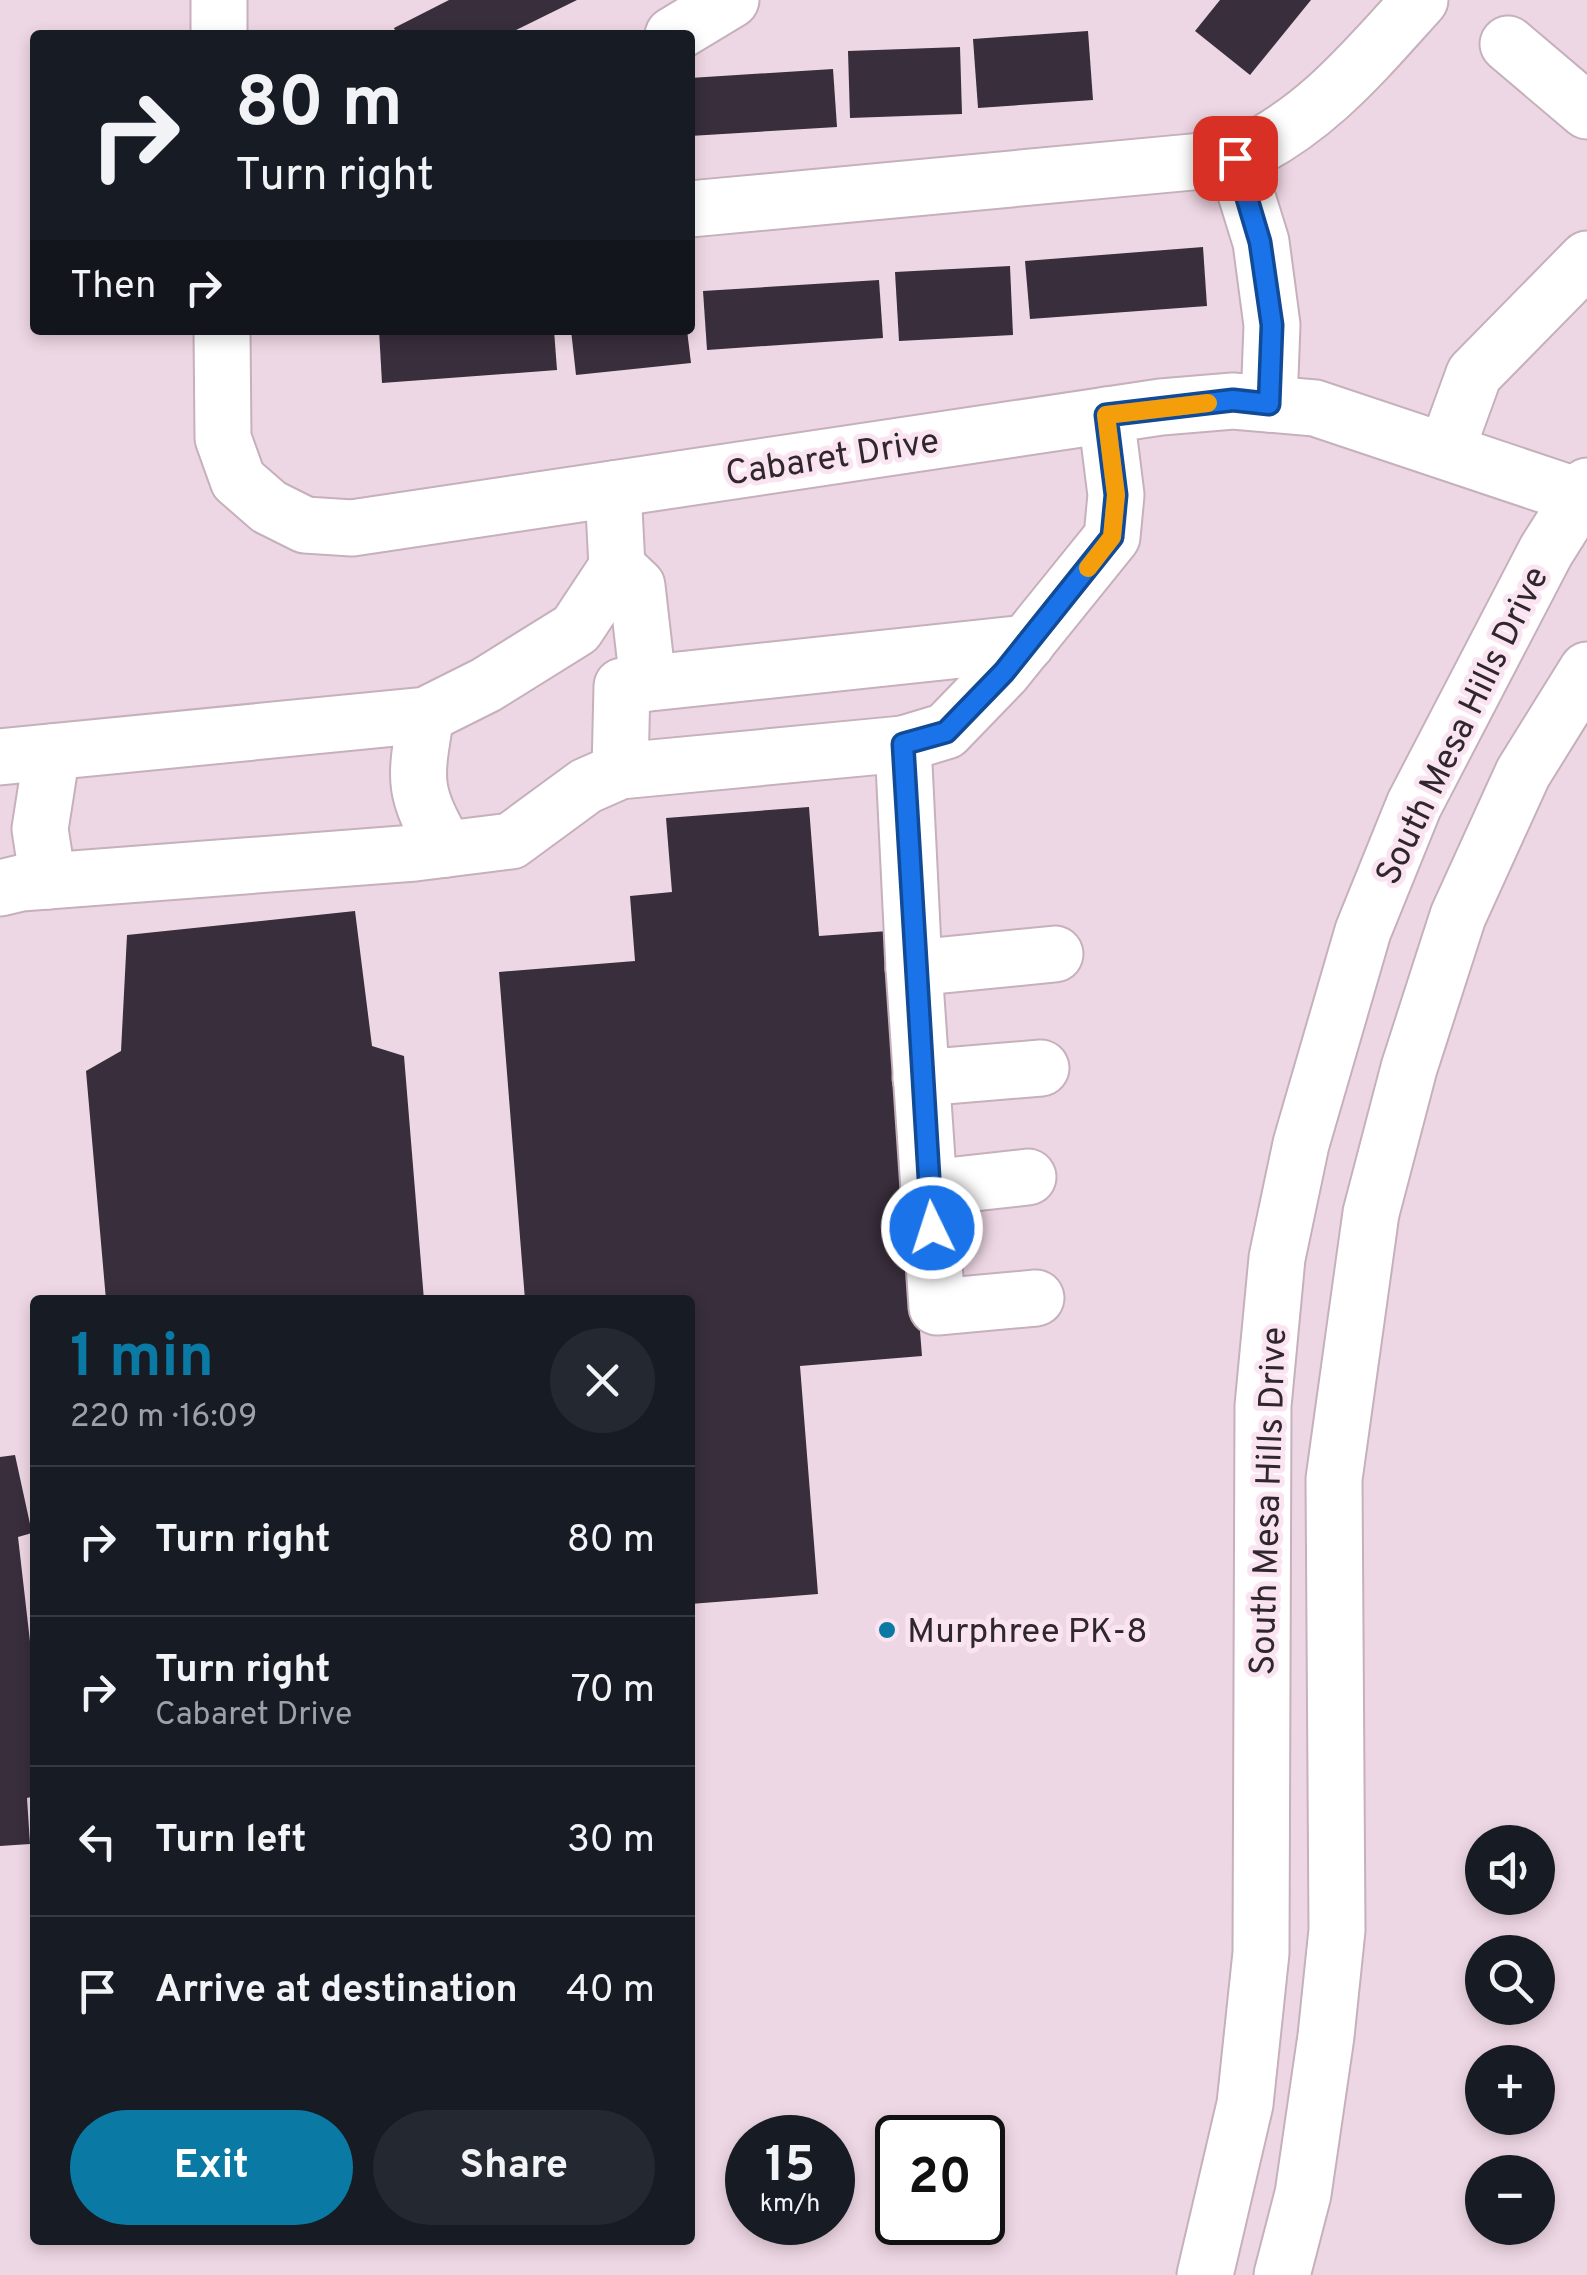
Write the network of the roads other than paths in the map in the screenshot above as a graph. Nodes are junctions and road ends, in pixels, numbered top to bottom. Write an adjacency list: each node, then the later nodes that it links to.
1 (218, 0): 4 (street)
2 (730, 0): 5 (street)
3 (1420, 0): 8 (street)
4 (219, 30)
5 (681, 30)
6 (1508, 44): 7 (street)
7 (1587, 110)
8 (1235, 158): 9 (street); 12 (street)
9 (695, 208)
10 (1587, 258): 14 (street)
11 (222, 335): 15 (street, Cabaret Drive)
12 (1269, 404): 13 (street, Cabaret Drive); 14 (street, Cabaret Drive)
13 (1106, 415): 15 (street, Cabaret Drive); 19 (street)
14 (1446, 451): 16 (street, Cabaret Drive)
15 (612, 489): 17 (street)
16 (1585, 493): 35 (street, South Mesa Hills Drive)
17 (617, 567): 18 (street); 21 (street)
18 (560, 640): 21 (street); 22 (street)
19 (1027, 643): 21 (street); 23 (street)
20 (1587, 670): 36 (street, South Mesa Hills Drive)
21 (635, 685): 25 (street)
22 (426, 716): 24 (street); 26 (street)
23 (903, 744): 25 (street); 29 (street)
24 (26, 754): 27 (street)
25 (620, 771): 26 (street)
26 (446, 849): 27 (street)
27 (24, 884)
28 (1055, 954): 29 (street)
29 (914, 968): 31 (street)
30 (1041, 1068): 31 (street)
31 (921, 1078): 33 (street)
32 (1028, 1177): 33 (street)
33 (929, 1188): 34 (street)
34 (1036, 1298)
35 (1204, 2275)
36 (1282, 2275)

